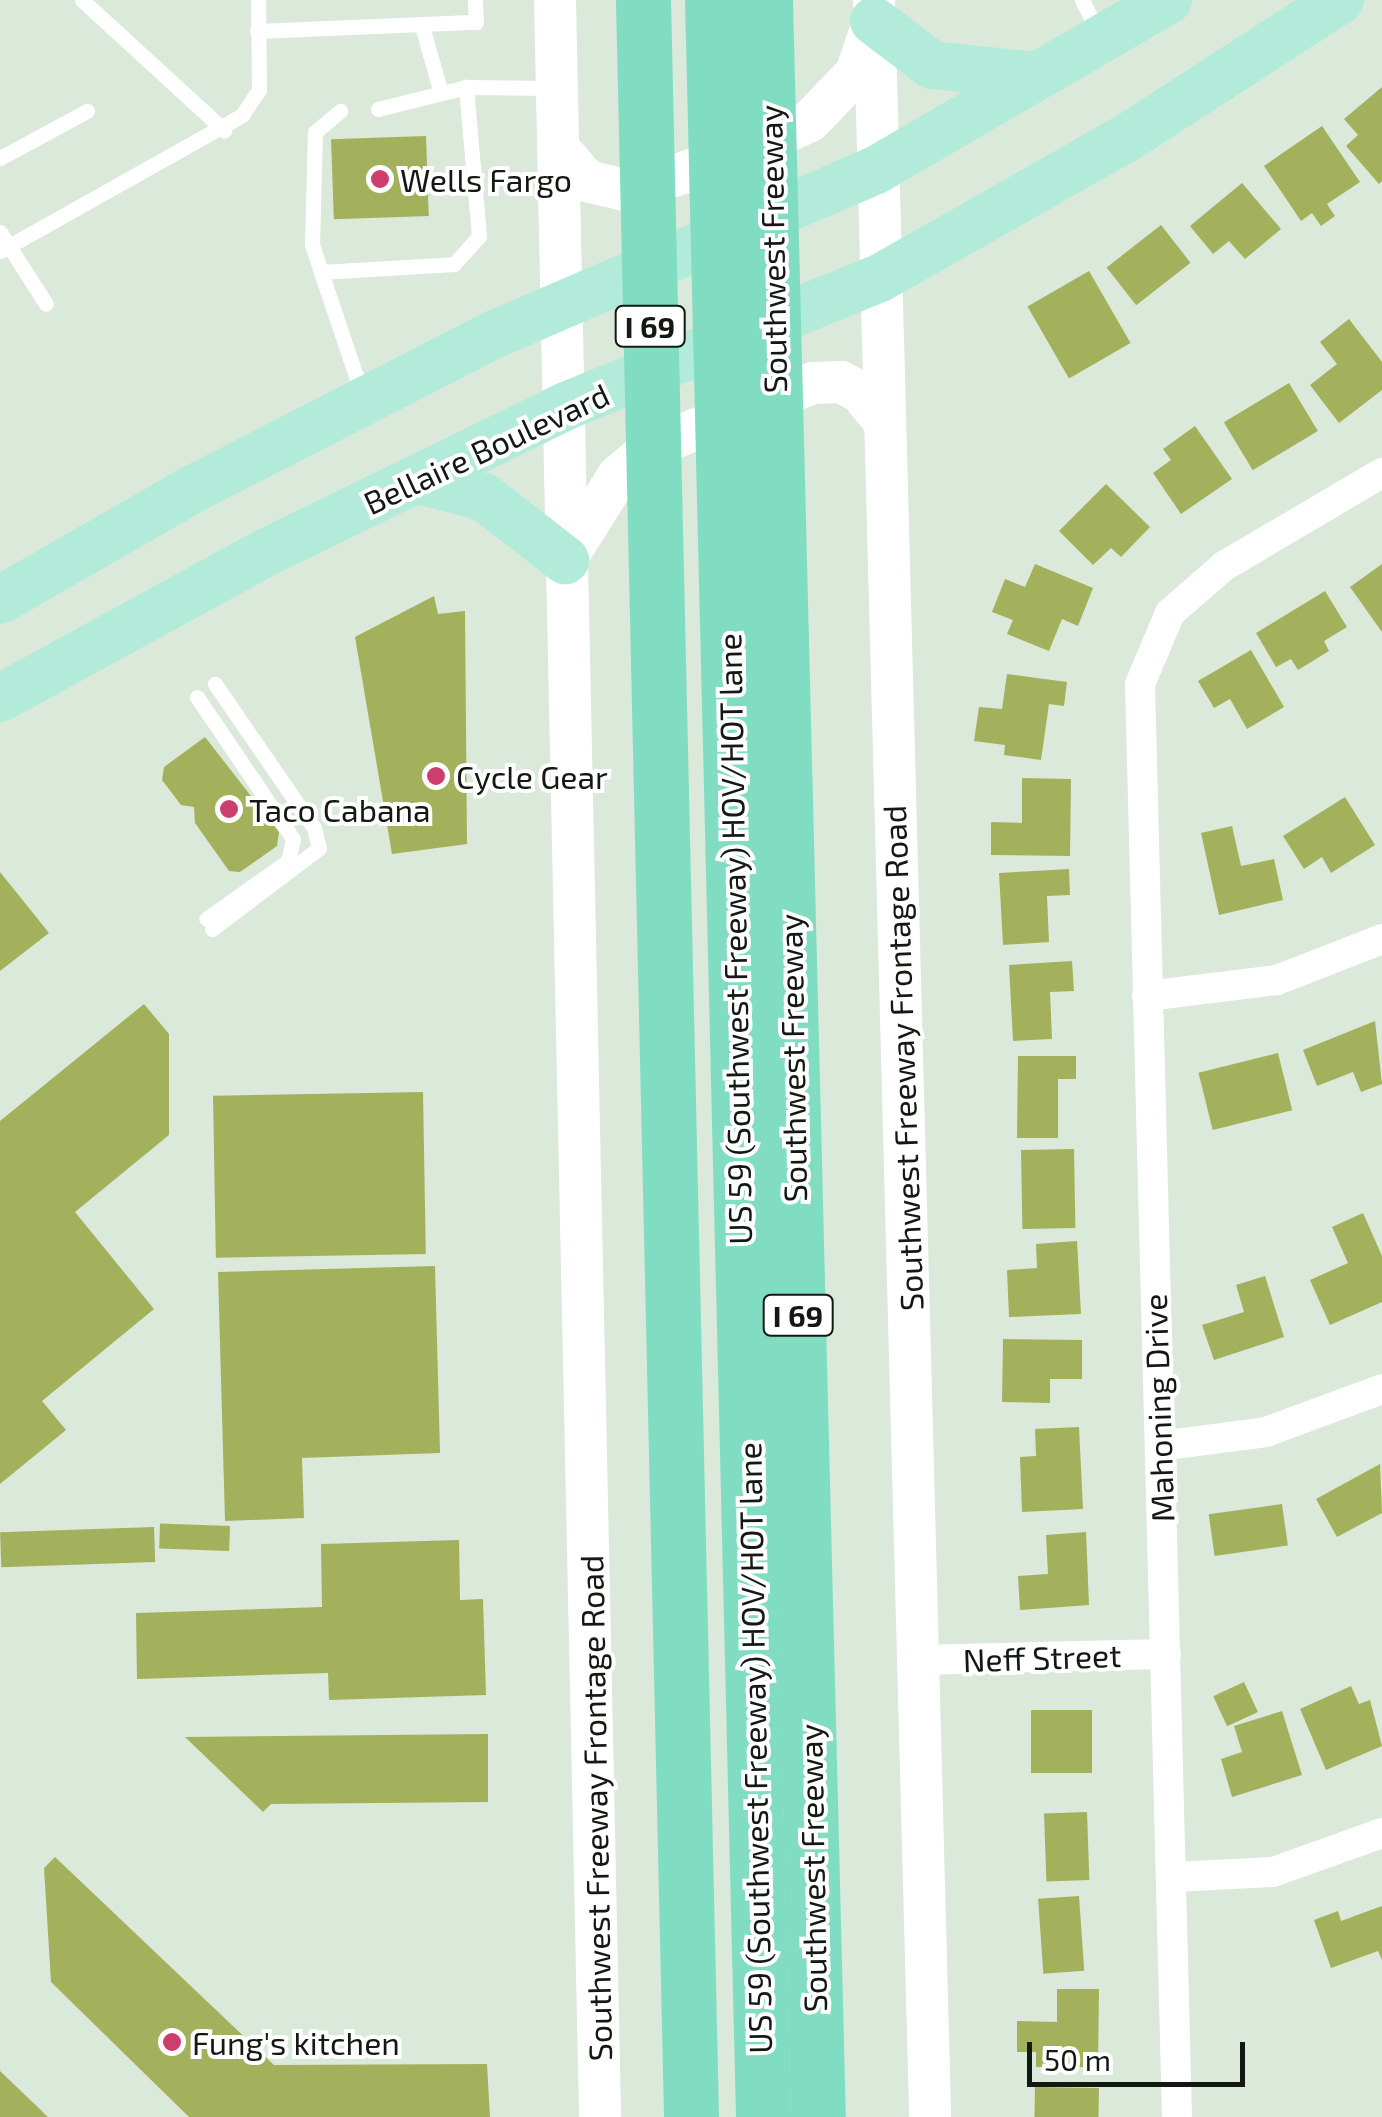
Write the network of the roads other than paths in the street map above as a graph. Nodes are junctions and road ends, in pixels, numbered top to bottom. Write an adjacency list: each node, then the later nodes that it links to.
1 (82, 0): 21 (lane)
2 (258, 0): 13 (lane)
3 (475, 0): 12 (lane)
4 (555, 0): 16 (main road, Southwest Freeway Frontage Road)
5 (643, 0): 49 (highway, I 69)
6 (1168, 0): 10 (main road)
7 (1340, 0): 27 (main road, Bellaire Boulevard)
8 (766, 10): 51 (highway, Southwest Freeway / I 69)
9 (874, 10): 14 (main road); 22 (main road); 24 (main road, Southwest Freeway Frontage Road)
10 (1092, 19): 14 (main road)
11 (713, 24): 50 (highway, US 59 (Southwest Freeway) HOV/HOT lane)
12 (422, 26): 13 (lane); 17 (lane)
13 (257, 31): 21 (lane)
14 (1036, 76): 24 (main road)
15 (466, 87): 16 (lane); 17 (lane); 26 (lane)
16 (560, 88): 22 (main road, Southwest Freeway Frontage Road)
17 (441, 93): 18 (lane)
18 (378, 108)
19 (340, 111): 26 (lane)
20 (86, 112): 23 (lane)
21 (224, 130): 25 (lane)
22 (561, 151): 29 (main road, Southwest Freeway Frontage Road)
23 (0, 158)
24 (876, 170): 27 (main road, Southwest Freeway Frontage Road); 29 (main road)
25 (4, 243): 28 (lane)
26 (321, 272): 30 (lane)
27 (880, 278): 31 (main road, Bellaire Boulevard); 32 (main road, Southwest Freeway Frontage Road)
28 (46, 304)
29 (562, 305): 30 (main road); 31 (main road, Southwest Freeway Frontage Road)
30 (364, 401): 36 (main road)
31 (566, 406): 34 (main road, Bellaire Boulevard); 35 (main road, Southwest Freeway Frontage Road)
32 (885, 423): 35 (main road); 45 (main road, Southwest Freeway Frontage Road)
33 (1382, 473): 41 (street, Mahoning Drive)
34 (419, 480): 35 (main road); 39 (main road, Bellaire Boulevard)
35 (566, 560): 48 (main road, Southwest Freeway Frontage Road)
36 (0, 600)
37 (214, 684): 38 (lane)
38 (197, 697)
39 (0, 698)
40 (1382, 939): 41 (street)
41 (1147, 996): 43 (street, Mahoning Drive)
42 (1382, 1389): 43 (street)
43 (1160, 1446): 44 (street, Mahoning Drive)
44 (1166, 1654): 45 (street, Neff Street); 47 (street, Mahoning Drive)
45 (918, 1660): 52 (main road, Southwest Freeway Frontage Road)
46 (1382, 1833): 47 (street)
47 (1174, 1877): 53 (street, Mahoning Drive)
48 (600, 2117)
49 (692, 2117)
50 (763, 2117)
51 (818, 2117)
52 (930, 2117)
53 (1178, 2117)

